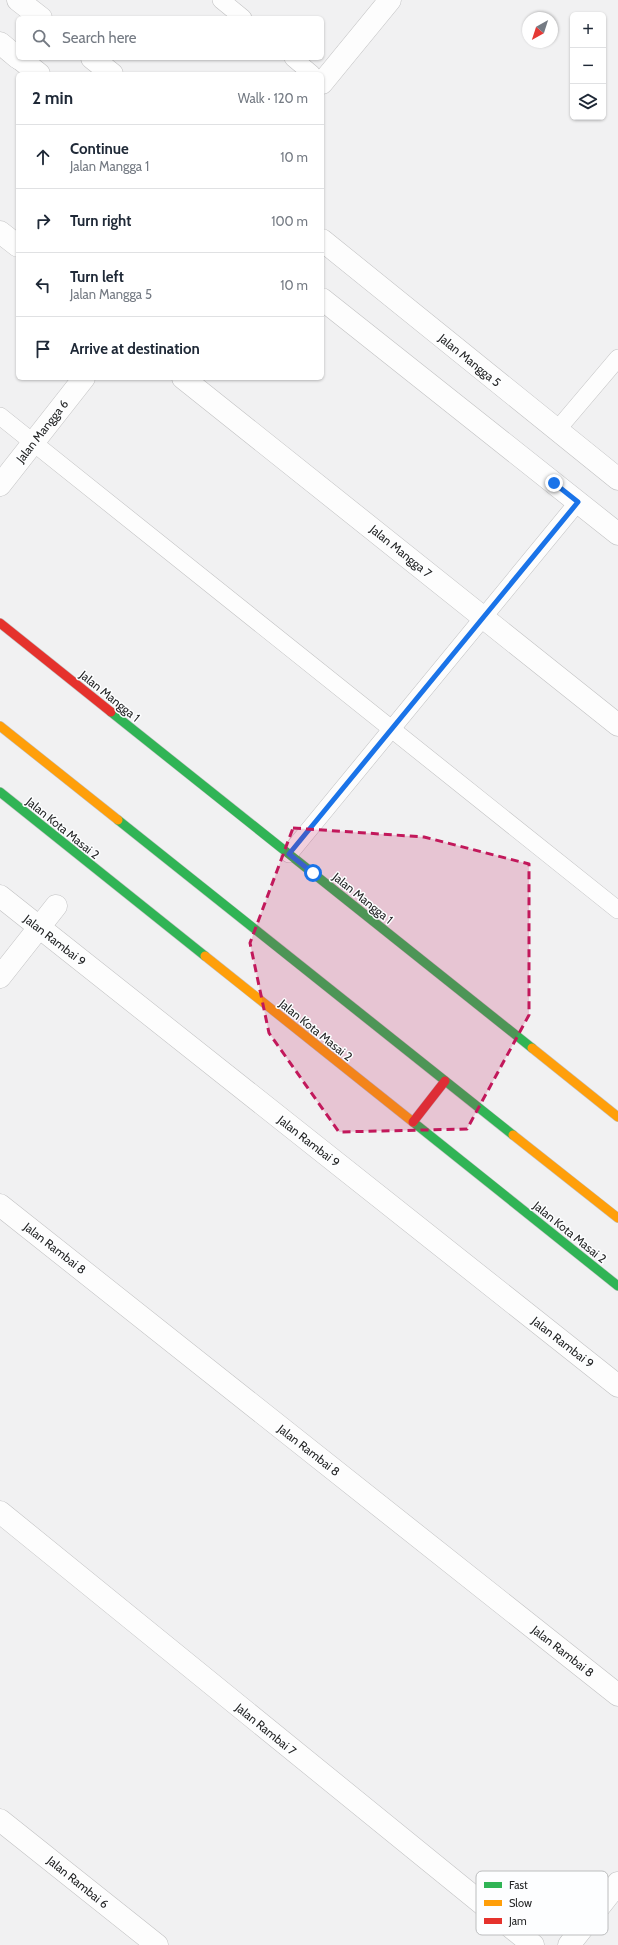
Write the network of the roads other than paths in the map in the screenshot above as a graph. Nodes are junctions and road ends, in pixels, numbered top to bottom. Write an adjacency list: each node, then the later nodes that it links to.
1 (18, 0): 4 (street)
2 (221, 0): 5 (lane)
3 (390, 0): 14 (street)
4 (38, 16)
5 (241, 16)
6 (0, 43): 7 (street)
7 (16, 56)
8 (21, 60): 11 (street)
9 (94, 60): 12 (street)
10 (295, 60): 13 (lane)
11 (36, 72)
12 (110, 72)
13 (310, 72)
14 (324, 75)
15 (0, 232): 17 (street)
16 (324, 242): 23 (street, Jalan Mangga 5)
17 (16, 244)
18 (324, 301): 27 (street)
19 (618, 358): 23 (lane)
20 (82, 380): 24 (street, Jalan Mangga 6)
21 (187, 380): 29 (street, Jalan Mangga 7)
22 (0, 416): 24 (lane)
23 (557, 430): 25 (street, Jalan Mangga 5)
24 (34, 442): 26 (street, Jalan Mangga 6); 33 (lane)
25 (618, 479)
26 (0, 485)
27 (578, 502): 28 (street); 29 (lane)
28 (618, 534)
29 (483, 617): 31 (street, Jalan Mangga 7); 33 (lane)
30 (0, 623): 35 (main road, Jalan Mangga 1)
31 (618, 725)
32 (0, 726): 41 (main road)
33 (391, 729): 35 (lane); 38 (lane)
34 (0, 792): 43 (main road, Jalan Kota Masai 2)
35 (289, 854): 42 (main road, Jalan Mangga 1)
36 (0, 896): 39 (street, Jalan Rambai 9)
37 (56, 906): 39 (street)
38 (618, 910)
39 (39, 928): 40 (street); 47 (street, Jalan Rambai 9)
40 (0, 977)
41 (446, 1081): 43 (main road); 45 (main road)
42 (618, 1116)
43 (413, 1122): 46 (main road, Jalan Kota Masai 2)
44 (0, 1205): 49 (street, Jalan Rambai 8)
45 (618, 1218)
46 (618, 1286)
47 (618, 1386)
48 (0, 1512): 53 (street, Jalan Rambai 7)
49 (618, 1695)
50 (0, 1820): 56 (street, Jalan Rambai 6)
51 (618, 1883): 52 (street)
52 (608, 1896)
53 (476, 1899)
54 (521, 1935): 57 (street, Jalan Rambai 7)
55 (577, 1935): 58 (street)
56 (156, 1945)
57 (533, 1945)
58 (569, 1945)

